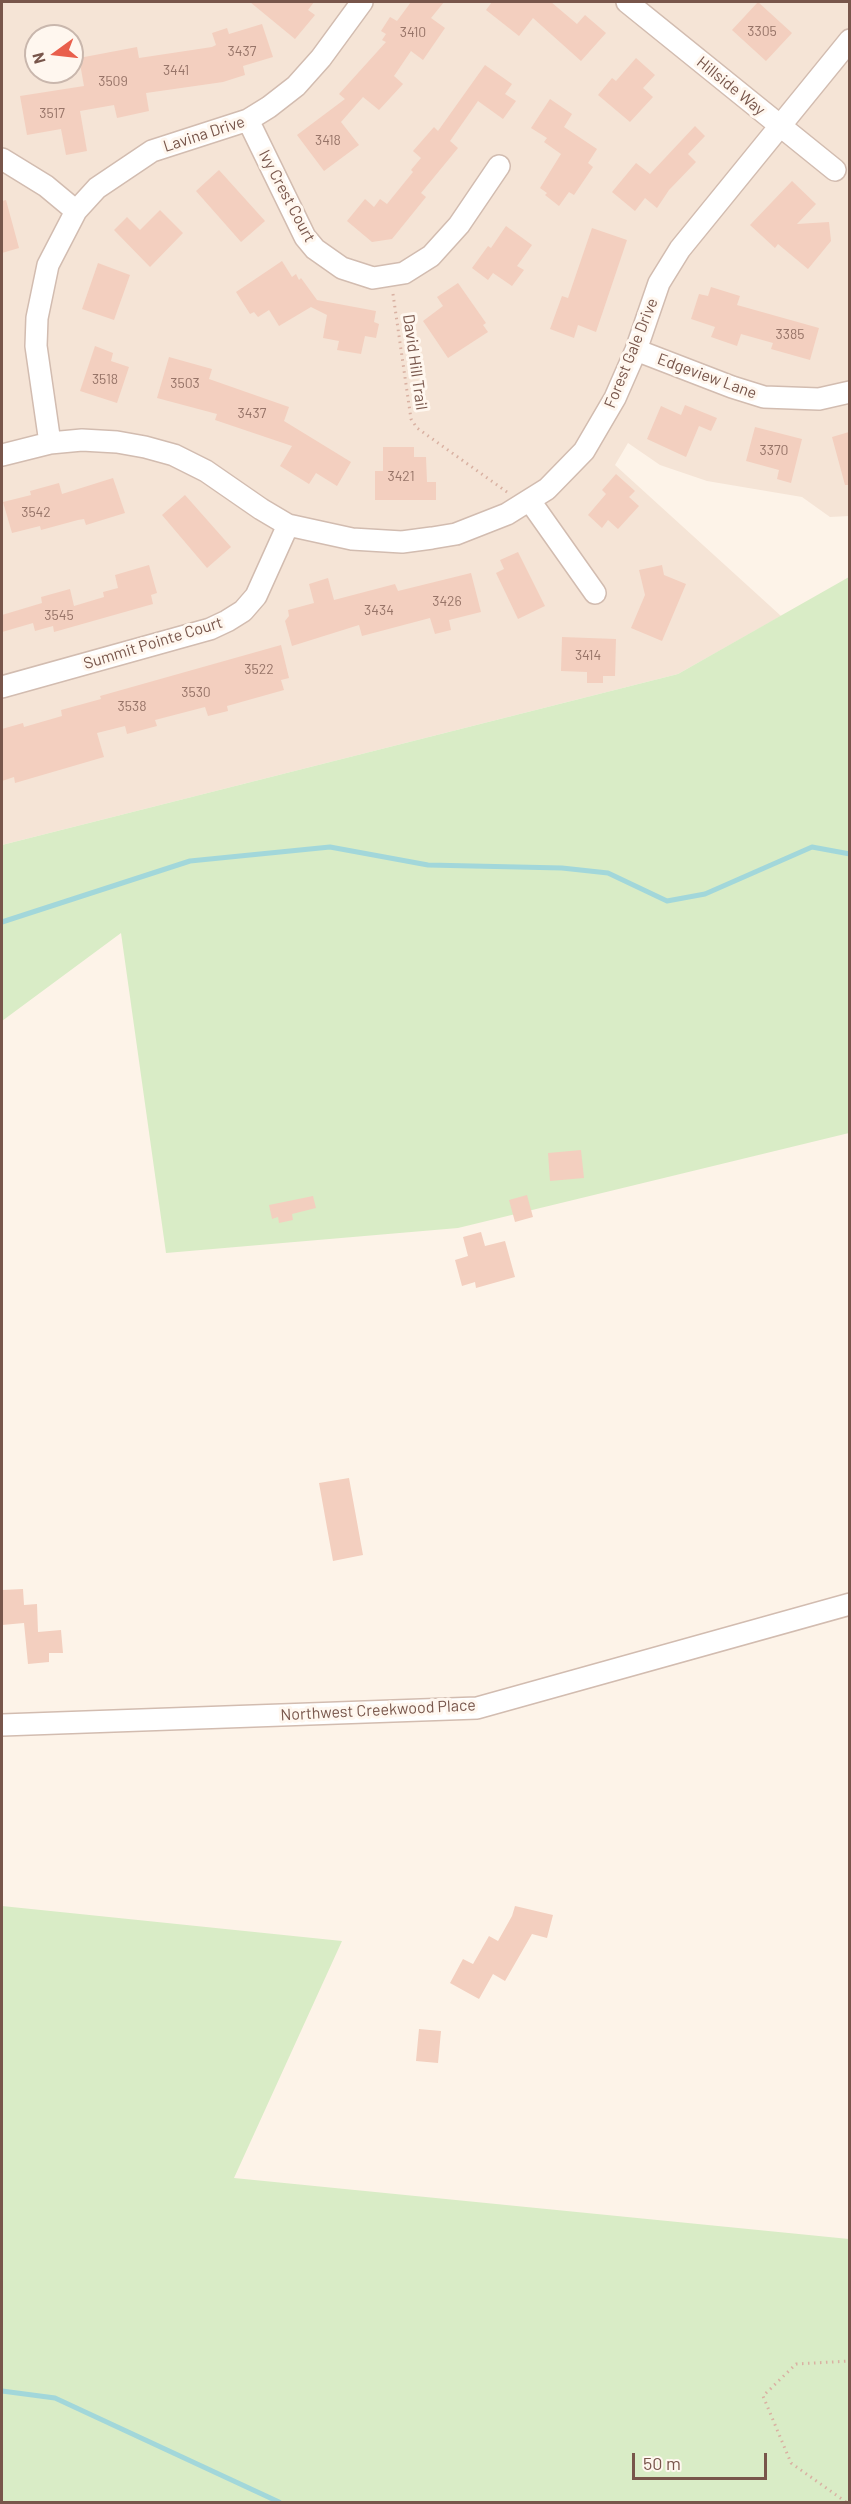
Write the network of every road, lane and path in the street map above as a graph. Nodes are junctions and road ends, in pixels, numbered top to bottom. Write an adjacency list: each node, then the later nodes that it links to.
1 (362, 2): 4 (street, Lavina Drive)
2 (627, 2): 5 (street, Hillside Way)
3 (849, 40): 5 (street, Forest Gale Drive)
4 (248, 120): 9 (street, Lavina Drive); 10 (street, Ivy Crest Court)
5 (780, 125): 8 (street, Hillside Way); 11 (street, Forest Gale Drive)
6 (2, 159): 9 (street)
7 (499, 166): 10 (street, Ivy Crest Court)
8 (835, 170)
9 (76, 211): 13 (street, Lavina Drive)
10 (390, 276): 15 (path, David Hill Trail)
11 (636, 350): 12 (street, Edgeview Lane); 15 (street, Forest Gale Drive)
12 (849, 392)
13 (50, 443): 14 (street, Forest Gale Drive); 16 (street, Forest Gale Drive)
14 (2, 455)
15 (525, 504): 16 (street, Forest Gale Drive); 17 (street)
16 (288, 525): 18 (street, Summit Pointe Court)
17 (595, 593)
18 (2, 687)
19 (849, 1604): 20 (street, Northwest Creekwood Place)
20 (2, 1725)
21 (849, 2361): 22 (path)
22 (846, 2502)

